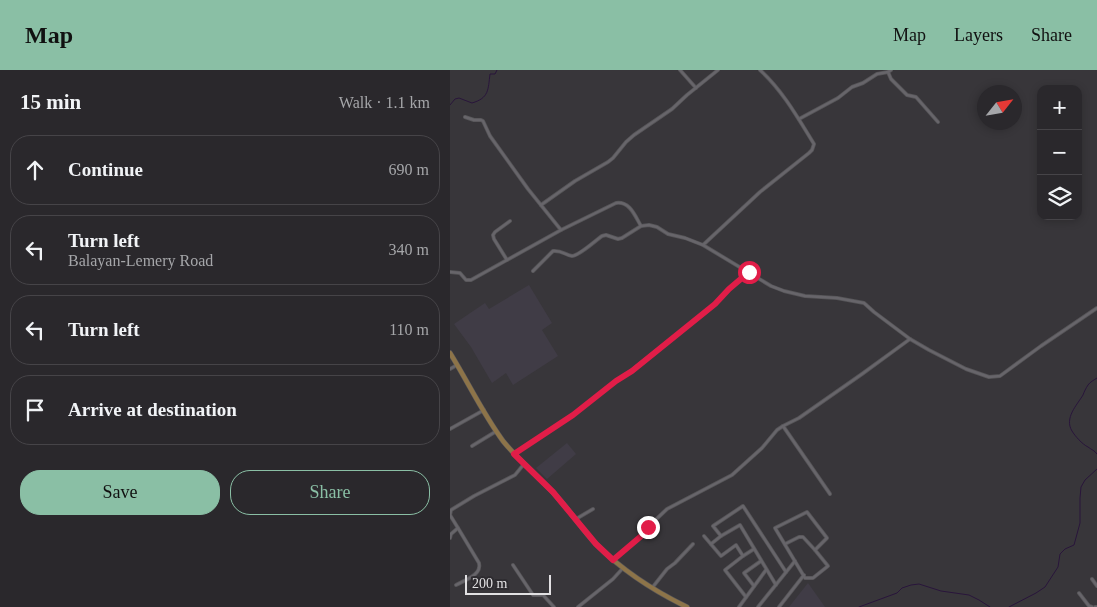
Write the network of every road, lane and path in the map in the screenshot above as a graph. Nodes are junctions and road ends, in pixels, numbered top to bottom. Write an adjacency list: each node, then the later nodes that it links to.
1 (680, 70): 6 (street)
2 (718, 70): 6 (street)
3 (760, 70): 8 (street)
4 (891, 70): 5 (street)
5 (888, 72): 8 (street); 9 (street)
6 (696, 88): 10 (street)
7 (465, 117): 10 (street)
8 (799, 119): 14 (street)
9 (938, 122)
10 (541, 205): 13 (street)
11 (510, 222): 15 (street)
12 (641, 226): 13 (street); 14 (street); 16 (street)
13 (561, 230): 15 (street)
14 (703, 245): 18 (street)
15 (507, 260): 17 (street)
16 (533, 271)
17 (450, 272)
18 (749, 272): 20 (street); 29 (street)
19 (1097, 308): 20 (street)
20 (910, 339): 25 (street)
21 (450, 354): 22 (main road)
22 (457, 365): 23 (street); 24 (main road)
23 (450, 370)
24 (484, 410): 26 (street); 27 (main road)
25 (782, 426): 31 (street); 44 (street)
26 (450, 429)
27 (496, 431): 28 (street); 29 (main road)
28 (472, 446)
29 (514, 454): 30 (main road)
30 (524, 464): 33 (main road); 34 (street)
31 (830, 494)
32 (593, 508): 33 (street)
33 (576, 519): 44 (main road)
34 (458, 528): 37 (street); 54 (street)
35 (704, 536): 39 (street)
36 (721, 536): 39 (street); 41 (street); 50 (street)
37 (450, 538)
38 (694, 544): 57 (street)
39 (711, 544): 43 (street)
40 (784, 544): 42 (street); 42 (street); 46 (street)
41 (754, 550): 43 (street); 45 (street)
42 (815, 550): 51 (street)
43 (743, 556): 59 (street)
44 (613, 560): 48 (main road)
45 (761, 561): 49 (street); 55 (street)
46 (795, 561): 50 (street); 51 (street)
47 (513, 565): 61 (street)
48 (623, 568): 57 (main road); 62 (street)
49 (766, 570): 53 (street); 55 (street)
50 (786, 572): 53 (street)
51 (804, 575): 65 (street)
52 (1092, 579): 56 (street)
53 (776, 585): 60 (street)
54 (456, 586)
55 (754, 586): 59 (street)
56 (1097, 586)
57 (652, 588): 63 (main road)
58 (1079, 592): 66 (street)
59 (746, 597): 64 (street)
60 (760, 606)
61 (554, 607)
62 (578, 607)
63 (687, 607)
64 (739, 607)
65 (779, 607)
66 (1095, 607)

